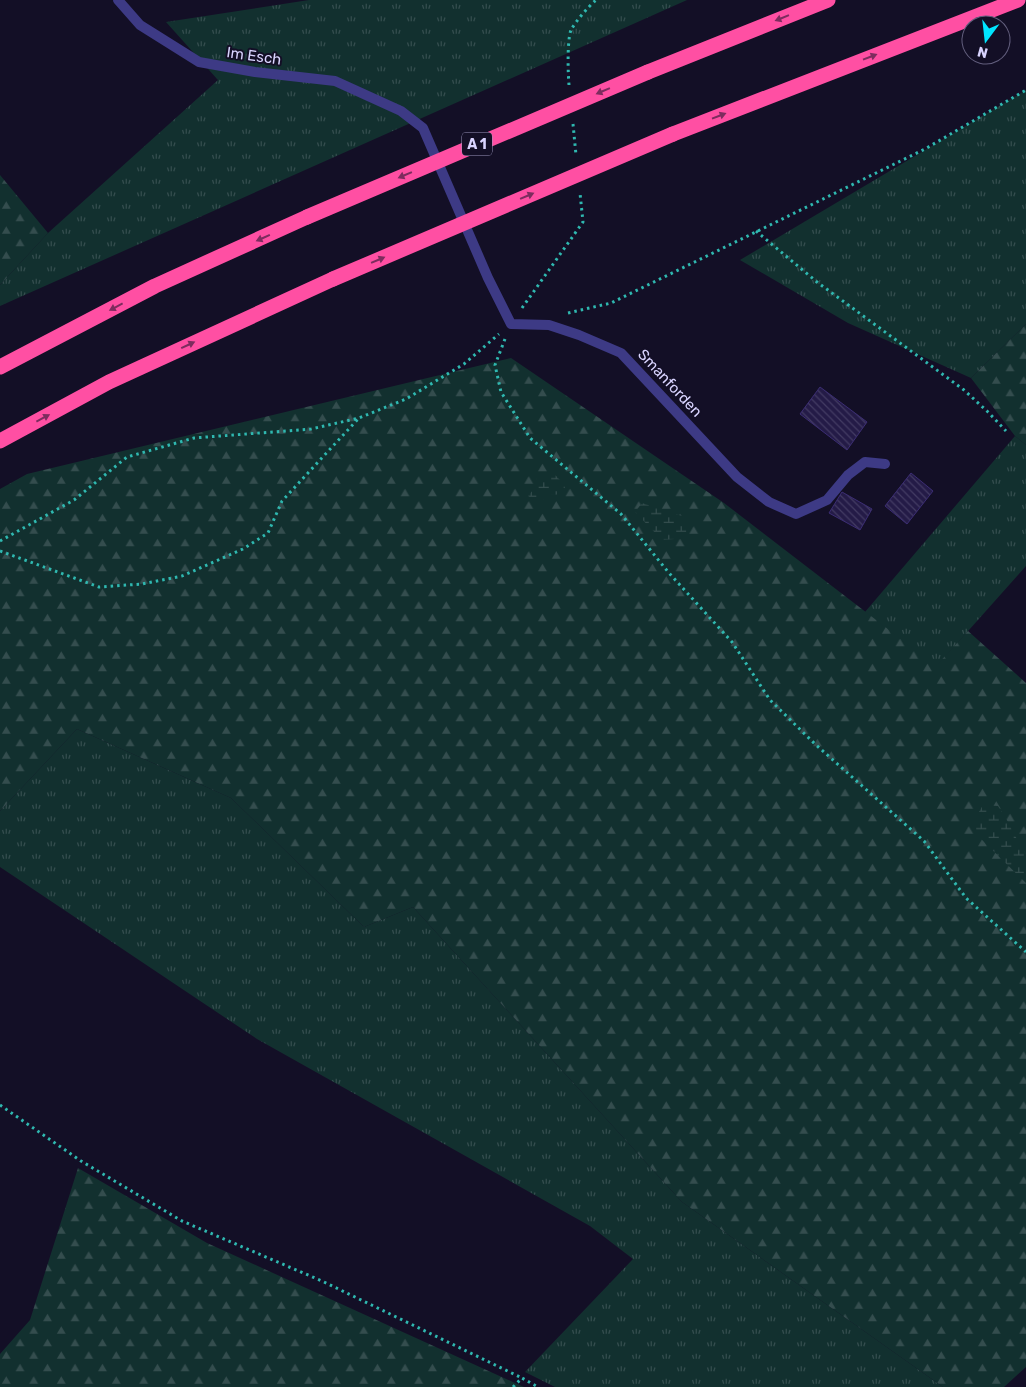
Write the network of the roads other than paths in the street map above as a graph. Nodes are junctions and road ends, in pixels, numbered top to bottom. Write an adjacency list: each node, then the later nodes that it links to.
1 (118, 0): 4 (lane, Im Esch)
2 (828, 0): 5 (highway, A 1, one-way to 5, bridge)
3 (1018, 0): 6 (highway, one-way to 3, bridge)
4 (511, 324): 7 (lane, Smanforden)
5 (0, 367)
6 (0, 441)
7 (885, 464)

